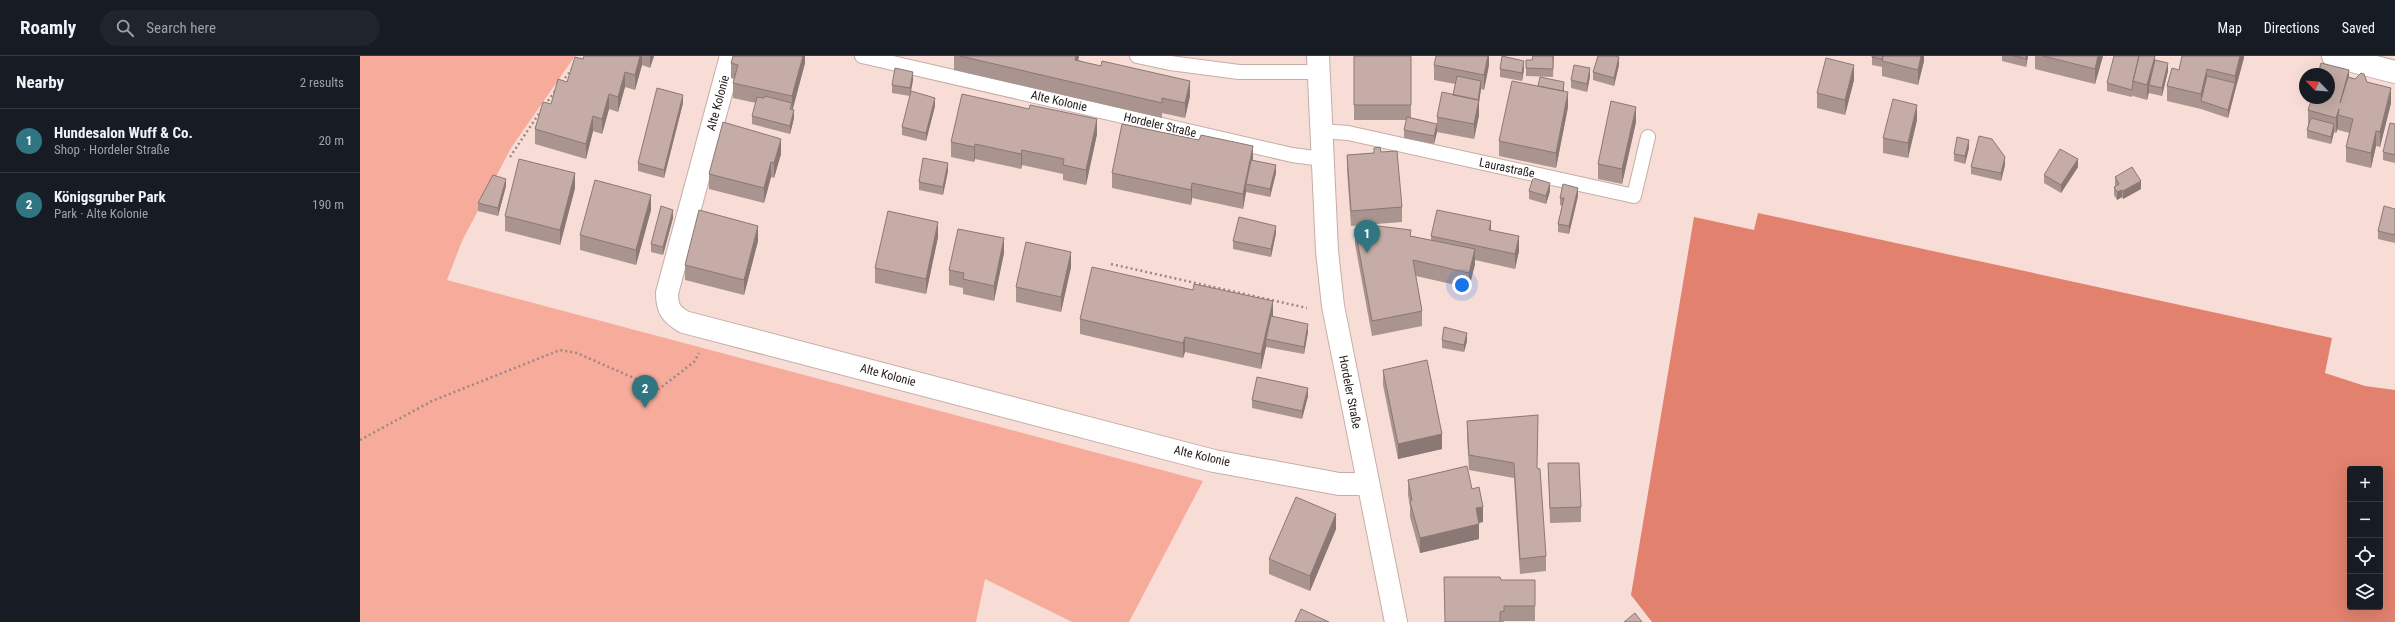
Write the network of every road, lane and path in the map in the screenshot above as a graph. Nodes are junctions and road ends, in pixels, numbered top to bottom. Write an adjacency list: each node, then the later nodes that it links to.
1 (730, 56): 15 (street, Alte Kolonie)
2 (862, 56): 8 (lane, Alte Kolonie)
3 (1137, 56): 6 (lane)
4 (2333, 56): 7 (street)
5 (576, 62): 11 (path)
6 (1319, 64): 9 (street, Hordeler Straße)
7 (2395, 72)
8 (1116, 114): 12 (lane, Hordeler Straße)
9 (1321, 130): 10 (lane, Laurastraße); 12 (street, Hordeler Straße)
10 (1648, 137)
11 (510, 157)
12 (1322, 159): 14 (street, Hordeler Straße)
13 (1111, 264): 14 (path)
14 (1333, 306): 17 (street, Hordeler Straße)
15 (712, 329): 16 (path); 17 (street, Alte Kolonie)
16 (360, 440)
17 (1368, 484): 18 (street, Hordeler Straße)
18 (1396, 622)

